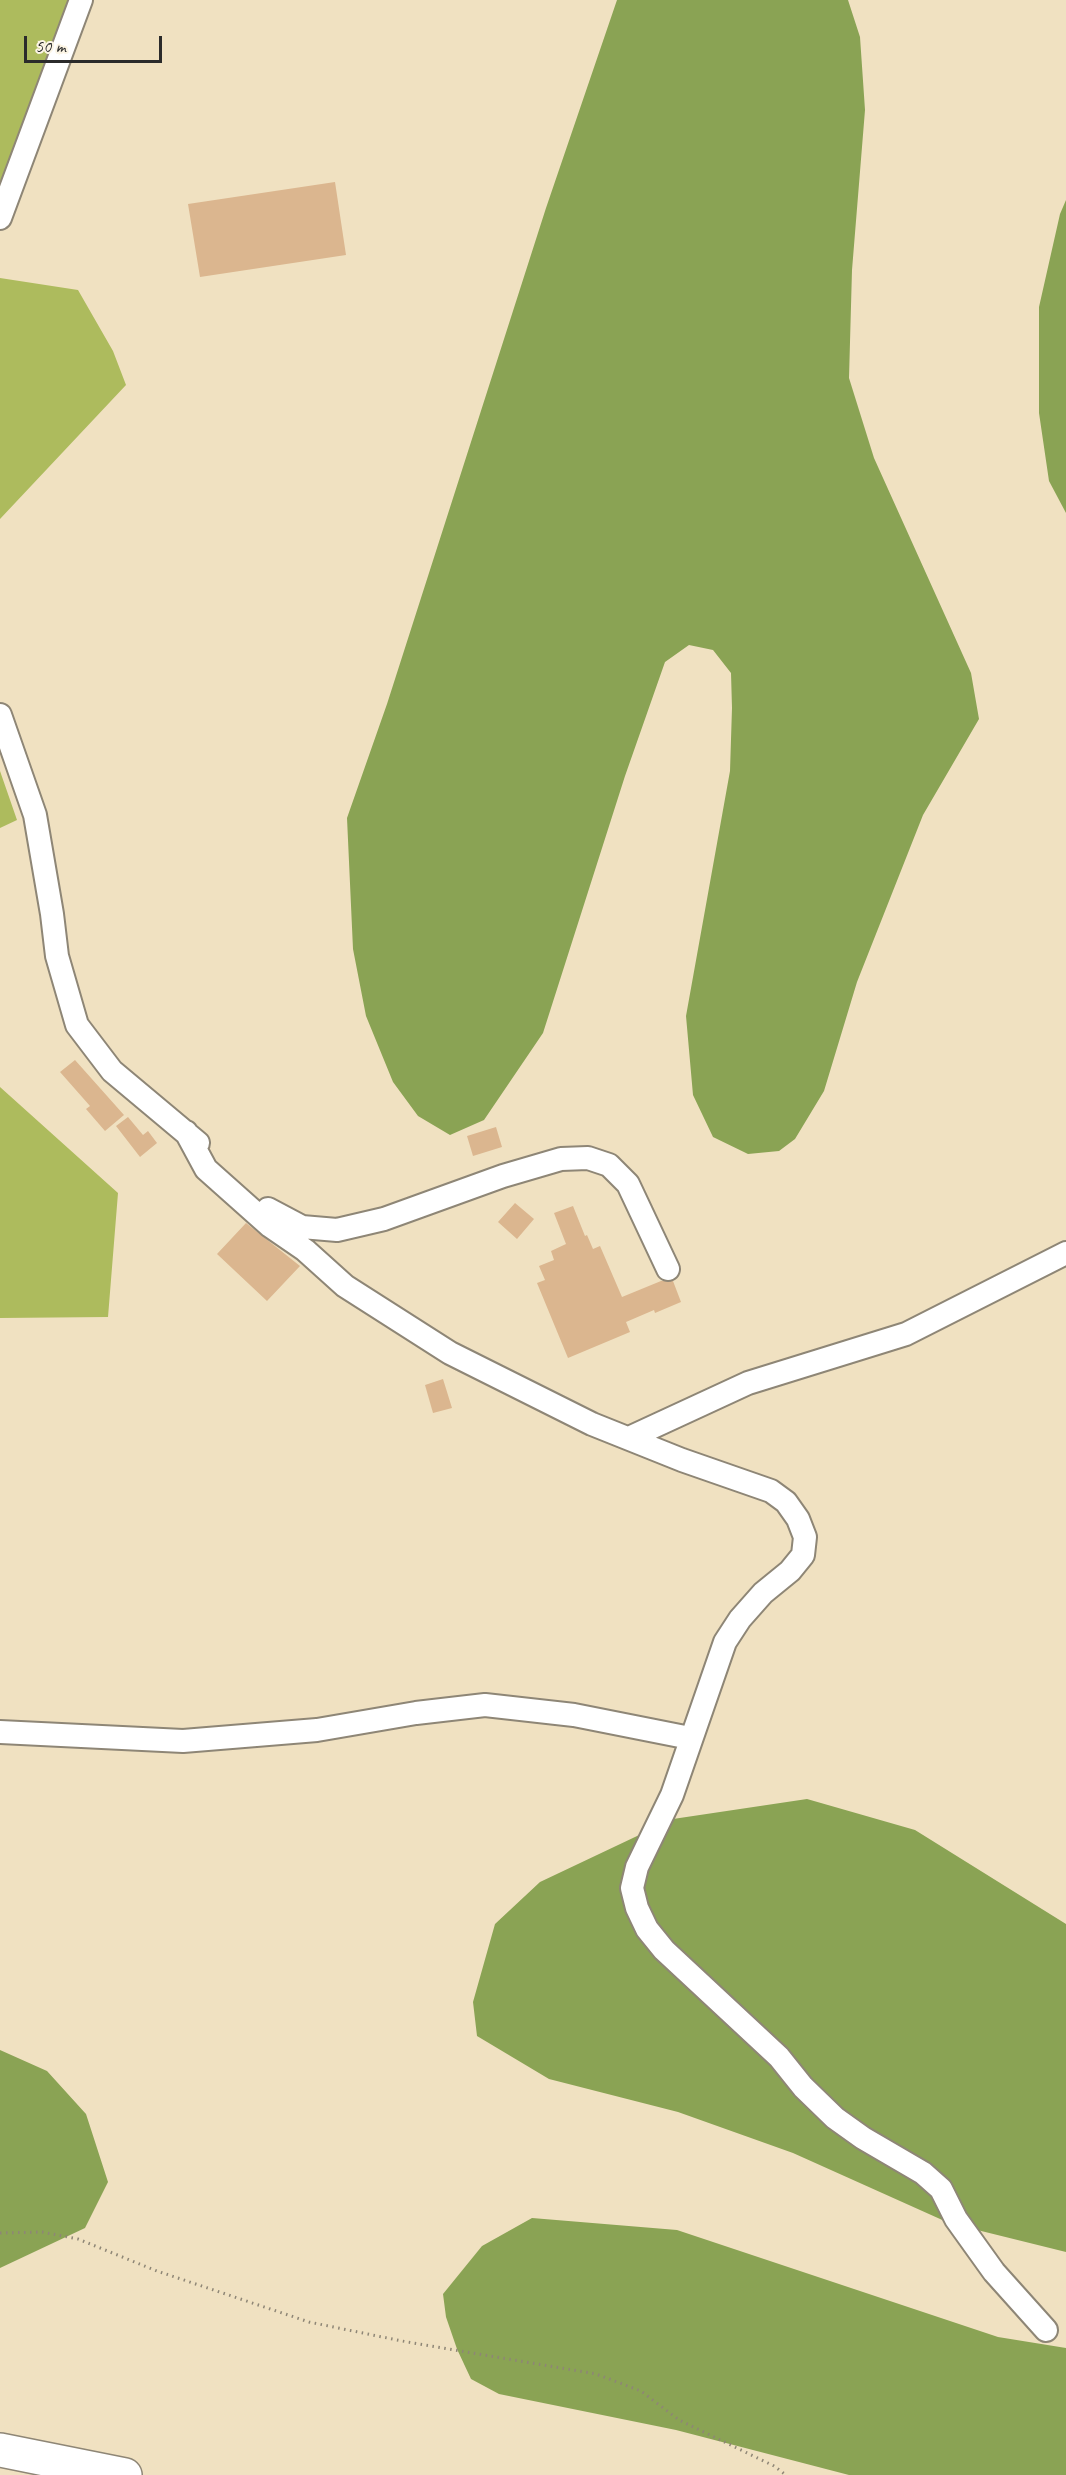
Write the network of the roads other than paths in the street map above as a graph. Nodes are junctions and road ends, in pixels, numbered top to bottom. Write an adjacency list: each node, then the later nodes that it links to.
1 (81, 0): 2 (street)
2 (0, 218)
3 (0, 715): 4 (street)
4 (186, 1132): 6 (street); 7 (street)
5 (1066, 1253): 7 (street)
6 (668, 1269)
7 (628, 1438): 9 (street)
8 (0, 1732): 9 (street)
9 (690, 1738): 10 (street)
10 (1046, 2330)
11 (0, 2450): 12 (highway)
12 (125, 2475)

